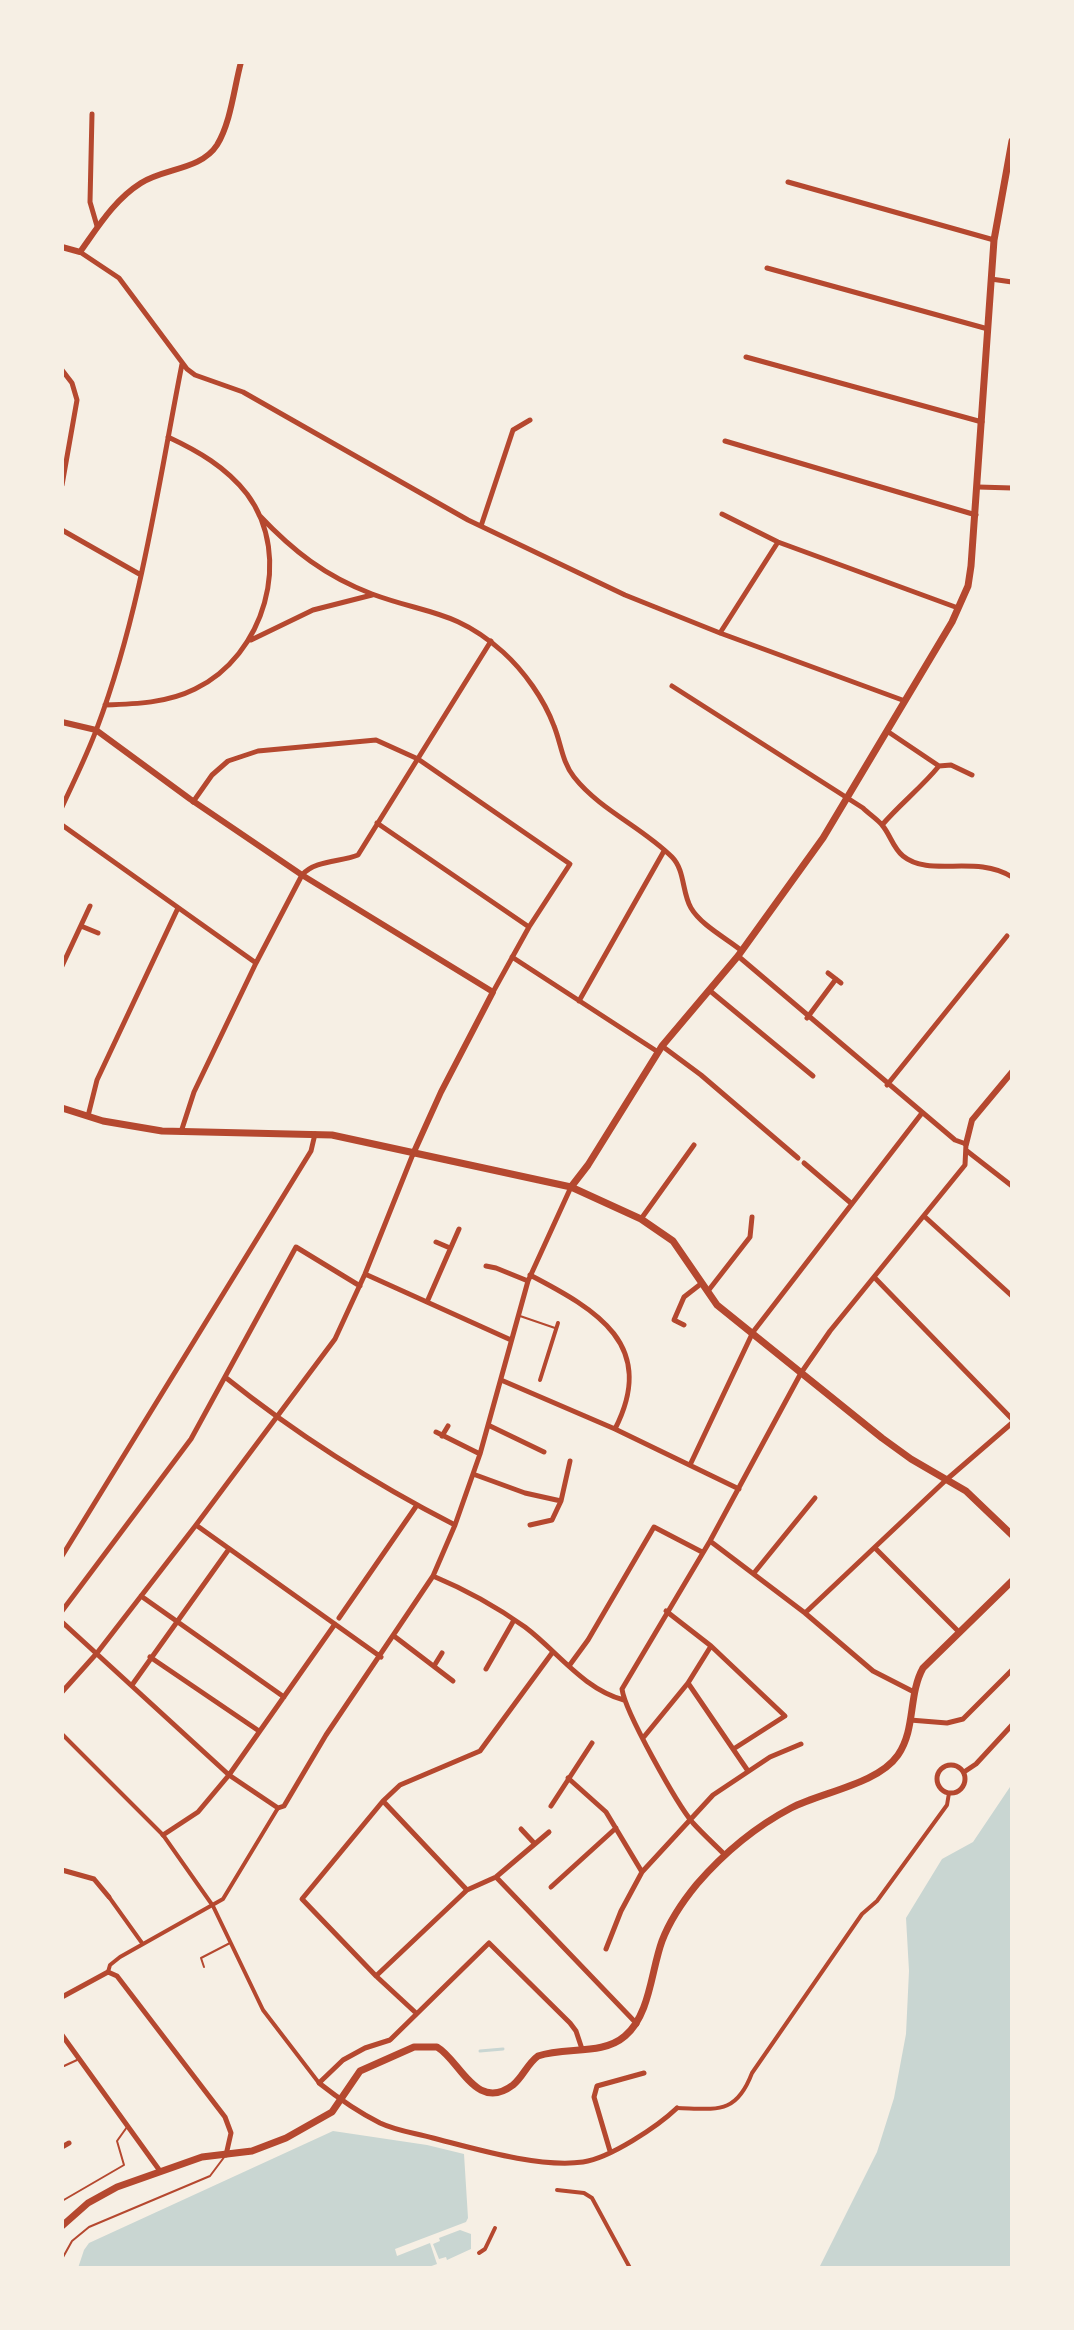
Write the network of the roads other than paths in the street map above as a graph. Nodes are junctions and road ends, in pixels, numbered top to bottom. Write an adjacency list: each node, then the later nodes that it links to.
1 (241, 62): 5 (street)
2 (92, 114): 5 (street)
3 (1012, 141): 6 (main road)
4 (788, 182): 6 (street)
5 (97, 226): 8 (street)
6 (994, 240): 10 (main road)
7 (62, 247): 8 (street)
8 (80, 252): 14 (street)
9 (767, 268): 12 (street)
10 (991, 279): 11 (street); 12 (main road)
11 (1012, 282)
12 (988, 329): 17 (main road)
13 (746, 357): 17 (street)
14 (182, 363): 18 (street); 26 (street)
15 (62, 370): 20 (street)
16 (530, 420): 26 (street)
17 (982, 422): 21 (main road)
18 (168, 437): 24 (street); 29 (street)
19 (725, 441): 25 (street)
20 (62, 485)
21 (978, 487): 22 (street); 25 (main road)
22 (1012, 488)
23 (722, 514): 28 (street)
24 (259, 515): 30 (street); 33 (street)
25 (976, 515): 31 (main road)
26 (481, 526): 32 (street)
27 (62, 530): 29 (street)
28 (778, 542): 31 (street); 32 (street)
29 (142, 575): 37 (street)
30 (373, 594): 33 (street); 34 (street)
31 (958, 608): 36 (main road)
32 (720, 633): 36 (street)
33 (250, 640): 37 (street)
34 (491, 641): 41 (street); 50 (street)
35 (672, 686): 44 (street)
36 (905, 701): 40 (main road)
37 (105, 705): 39 (street)
38 (62, 722): 39 (street)
39 (96, 730): 45 (street); 46 (street)
40 (887, 731): 42 (street); 44 (main road)
41 (418, 759): 45 (street); 47 (street); 56 (street)
42 (939, 766): 43 (street); 49 (street)
43 (972, 775)
44 (847, 800): 49 (street); 59 (main road)
45 (193, 802): 51 (street)
46 (62, 807)
47 (377, 823): 51 (street); 56 (street)
48 (62, 825): 54 (street)
49 (882, 825): 52 (street)
50 (664, 851): 59 (street); 66 (street)
51 (302, 875): 61 (street); 65 (street)
52 (1012, 877)
53 (90, 906): 55 (street)
54 (178, 908): 61 (street); 74 (street)
55 (81, 926): 57 (street); 62 (street)
56 (529, 927): 60 (street)
57 (98, 933)
58 (1007, 936): 71 (street)
59 (740, 954): 64 (main road); 67 (street)
60 (512, 957): 65 (street); 66 (street)
61 (256, 963): 75 (street)
62 (62, 966)
63 (828, 973): 67 (street)
64 (709, 990): 68 (main road); 70 (street)
65 (493, 992): 79 (street)
66 (579, 1001): 68 (street)
67 (807, 1018): 71 (street)
68 (660, 1049): 80 (street); 83 (main road)
69 (1012, 1072): 78 (street)
70 (813, 1076)
71 (887, 1085): 73 (street)
72 (62, 1108): 74 (main road)
73 (922, 1113): 78 (street); 84 (street)
74 (87, 1117): 75 (main road)
75 (181, 1132): 76 (main road)
76 (315, 1134): 79 (main road); 132 (street)
77 (694, 1145): 87 (street)
78 (966, 1147): 82 (street); 85 (street)
79 (413, 1154): 83 (main road); 92 (street)
80 (798, 1158)
81 (804, 1163): 84 (street)
82 (1012, 1186)
83 (571, 1187): 87 (main road); 94 (street)
84 (852, 1204): 103 (street)
85 (924, 1216): 93 (street); 98 (street)
86 (752, 1217): 97 (street)
87 (641, 1219): 95 (main road)
88 (459, 1229): 90 (street)
89 (436, 1242): 90 (street)
90 (450, 1248): 99 (street)
91 (486, 1266): 94 (street)
92 (365, 1274): 96 (street); 99 (street)
93 (874, 1277): 105 (street); 110 (street)
94 (529, 1278): 100 (street); 113 (street)
95 (703, 1283): 97 (main road); 101 (street)
96 (360, 1286): 106 (street); 109 (street)
97 (708, 1291): 103 (main road)
98 (1012, 1296)
99 (427, 1302): 104 (street)
100 (518, 1315): 102 (lane); 104 (street)
101 (684, 1325)
102 (557, 1326): 108 (street)
103 (753, 1332): 105 (main road); 117 (street)
104 (511, 1340): 107 (street)
105 (801, 1373): 119 (main road); 120 (street)
106 (225, 1377): 109 (street); 137 (street)
107 (501, 1380): 111 (street); 113 (street)
108 (540, 1380)
109 (279, 1417): 123 (street); 124 (street)
110 (1012, 1421): 119 (street)
111 (488, 1425): 114 (street); 115 (street)
112 (448, 1426): 115 (street)
113 (615, 1429): 117 (street)
114 (544, 1452)
115 (480, 1454): 118 (street)
116 (570, 1461): 122 (street)
117 (690, 1465): 120 (street)
118 (473, 1474): 122 (street); 125 (street)
119 (946, 1480): 127 (main road); 129 (street)
120 (739, 1489): 128 (street)
121 (815, 1498): 133 (street)
122 (561, 1501): 126 (street)
123 (417, 1505): 125 (street); 140 (street)
124 (196, 1525): 130 (street); 136 (street)
125 (455, 1525): 134 (street)
126 (530, 1525)
127 (1012, 1535)
128 (710, 1541): 131 (street); 133 (street)
129 (875, 1548): 139 (street); 145 (street)
130 (229, 1549): 142 (street); 144 (street)
131 (702, 1552): 138 (street); 154 (street)
132 (62, 1556)
133 (754, 1573): 139 (street)
134 (433, 1576): 141 (street); 146 (street)
135 (1012, 1581): 145 (main road)
136 (141, 1596): 142 (street); 148 (street)
137 (62, 1611)
138 (666, 1611): 147 (street); 163 (street)
139 (805, 1613): 161 (street)
140 (339, 1618)
141 (514, 1620): 150 (street); 155 (street)
142 (176, 1621): 151 (street); 162 (street)
143 (62, 1622): 148 (street)
144 (335, 1624): 152 (street); 162 (street)
145 (960, 1632): 161 (main road)
146 (394, 1636): 152 (street); 153 (street)
147 (711, 1646): 158 (street); 171 (street)
148 (97, 1653): 159 (street); 160 (street)
149 (442, 1653): 153 (street)
150 (552, 1653): 154 (street); 177 (street)
151 (150, 1657): 159 (street); 166 (street)
152 (381, 1657): 179 (street)
153 (434, 1666): 157 (street)
154 (569, 1666): 163 (street)
155 (486, 1669)
156 (1012, 1670): 164 (street)
157 (453, 1681)
158 (688, 1683): 168 (street); 171 (street)
159 (132, 1685): 174 (street)
160 (62, 1692)
161 (914, 1692): 164 (main road)
162 (284, 1697): 166 (street)
163 (624, 1700): 168 (street)
164 (910, 1720): 186 (main road)
165 (1012, 1725): 173 (street)
166 (259, 1731): 174 (street)
167 (62, 1734): 184 (street)
168 (643, 1738): 180 (street)
169 (592, 1743): 175 (street)
170 (801, 1744): 172 (street)
171 (735, 1748): 172 (street)
172 (748, 1771): 180 (street)
173 (964, 1772): 176 (street); 176 (street)
174 (229, 1775): 179 (street); 184 (street)
175 (568, 1778): 178 (street); 181 (street)
176 (949, 1793): 210 (street)
177 (383, 1801): 191 (street); 199 (street)
178 (551, 1806)
179 (278, 1808): 193 (street)
180 (691, 1821): 186 (street); 188 (street)
181 (616, 1828): 188 (street); 190 (street)
182 (521, 1829): 185 (street)
183 (549, 1832): 185 (street)
184 (163, 1835): 193 (street)
185 (535, 1844): 189 (street)
186 (725, 1855): 202 (main road)
187 (62, 1870): 192 (street)
188 (642, 1872): 196 (street)
189 (496, 1877): 191 (street); 202 (street)
190 (551, 1887)
191 (467, 1890): 199 (street)
192 (109, 1897): 194 (street)
193 (213, 1906): 194 (street); 195 (street)
194 (142, 1943): 198 (street)
195 (230, 1943): 197 (lane); 208 (street)
196 (606, 1949)
197 (204, 1967)
198 (108, 1972): 200 (street); 215 (street)
199 (376, 1976): 201 (street)
200 (62, 1997)
201 (416, 2013): 204 (street); 208 (street)
202 (637, 2024): 204 (main road)
203 (62, 2035): 205 (street)
204 (582, 2049): 209 (main road)
205 (78, 2060): 206 (lane); 211 (street)
206 (64, 2066)
207 (644, 2073): 214 (street)
208 (319, 2083): 209 (street)
209 (342, 2101): 214 (street); 215 (main road)
210 (677, 2108): 214 (street)
211 (129, 2125): 216 (street); 218 (lane)
212 (69, 2143): 213 (street)
213 (62, 2147)
214 (610, 2151)
215 (226, 2156): 216 (main road); 222 (lane)
216 (160, 2171): 219 (main road)
217 (557, 2190): 223 (street)
218 (62, 2201)
219 (62, 2226)
220 (495, 2228): 221 (street)
221 (479, 2253)
222 (62, 2259)
223 (630, 2268)

